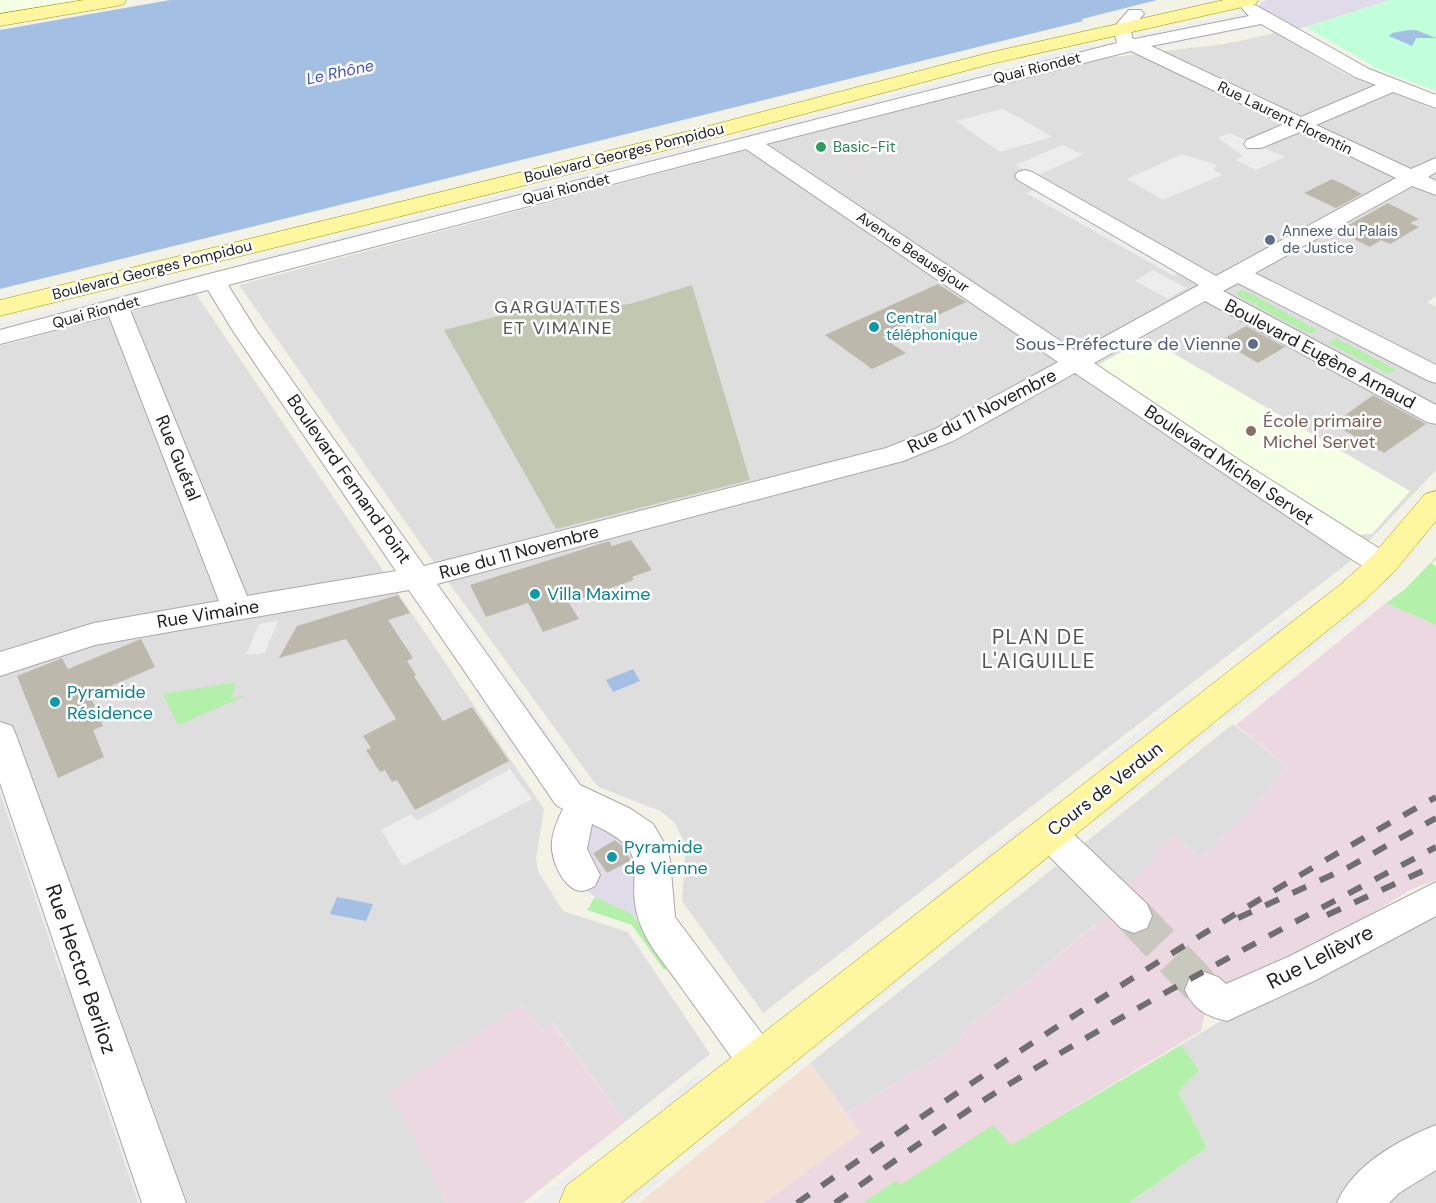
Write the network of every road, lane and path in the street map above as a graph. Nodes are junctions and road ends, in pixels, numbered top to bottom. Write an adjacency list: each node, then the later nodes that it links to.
1 (117, 0): 5 (main road)
2 (1197, 0): 6 (main road, Boulevard Georges Pompidou)
3 (1246, 1): 4 (street); 6 (main road, Boulevard Georges Pompidou)
4 (1263, 18): 6 (street, Quai Riondet); 7 (street)
5 (0, 20)
6 (1130, 29): 9 (street, Rue Laurent Florentin); 10 (street, Quai Riondet); 19 (main road, Boulevard Georges Pompidou); 21 (main road, Boulevard Georges Pompidou)
7 (1393, 85): 8 (street); 9 (street)
8 (1436, 102)
9 (1299, 125): 11 (street); 14 (street, Rue Laurent Florentin)
10 (749, 142): 17 (street, Quai Riondet); 23 (street, Avenue Beauséjour)
11 (1254, 144)
12 (1436, 164): 14 (street, Rue du 11 Novembre)
13 (1025, 176): 18 (street, Boulevard Eugène Arnaud)
14 (1412, 178): 15 (street, Rue Laurent Florentin); 16 (street, Rue du 11 Novembre)
15 (1436, 189)
16 (1239, 274): 18 (street, Rue du 11 Novembre); 24 (street, Boulevard Eugène Arnaud)
17 (213, 280): 20 (street, Quai Riondet); 28 (street, Boulevard Fernand Point)
18 (1211, 288): 23 (street, Rue du 11 Novembre); 25 (street, Boulevard Eugène Arnaud)
19 (0, 295)
20 (117, 307): 22 (street, Quai Riondet); 29 (street, Rue Guétal)
21 (0, 308)
22 (0, 337)
23 (1076, 363): 27 (street, Boulevard Michel Servet); 28 (street, Rue du 11 Novembre)
24 (1436, 375)
25 (1436, 416)
26 (1436, 501): 27 (main road, Cours de Verdun)
27 (1383, 564): 33 (main road, Cours de Verdun)
28 (418, 578): 29 (street, Rue Vimaine); 32 (street, Boulevard Fernand Point)
29 (238, 610): 30 (street, Rue Vimaine)
30 (0, 664)
31 (0, 735): 40 (street, Rue Hector Berlioz)
32 (575, 799): 34 (street); 38 (street)
33 (1049, 833): 36 (street); 38 (main road, Cours de Verdun)
34 (582, 875)
35 (1436, 898): 37 (street, Rue Lelièvre)
36 (1134, 916)
37 (1204, 990)
38 (760, 1064): 41 (main road, Cours de Verdun)
39 (1436, 1146): 42 (street)
40 (164, 1203)
41 (583, 1203)
42 (1359, 1203)

